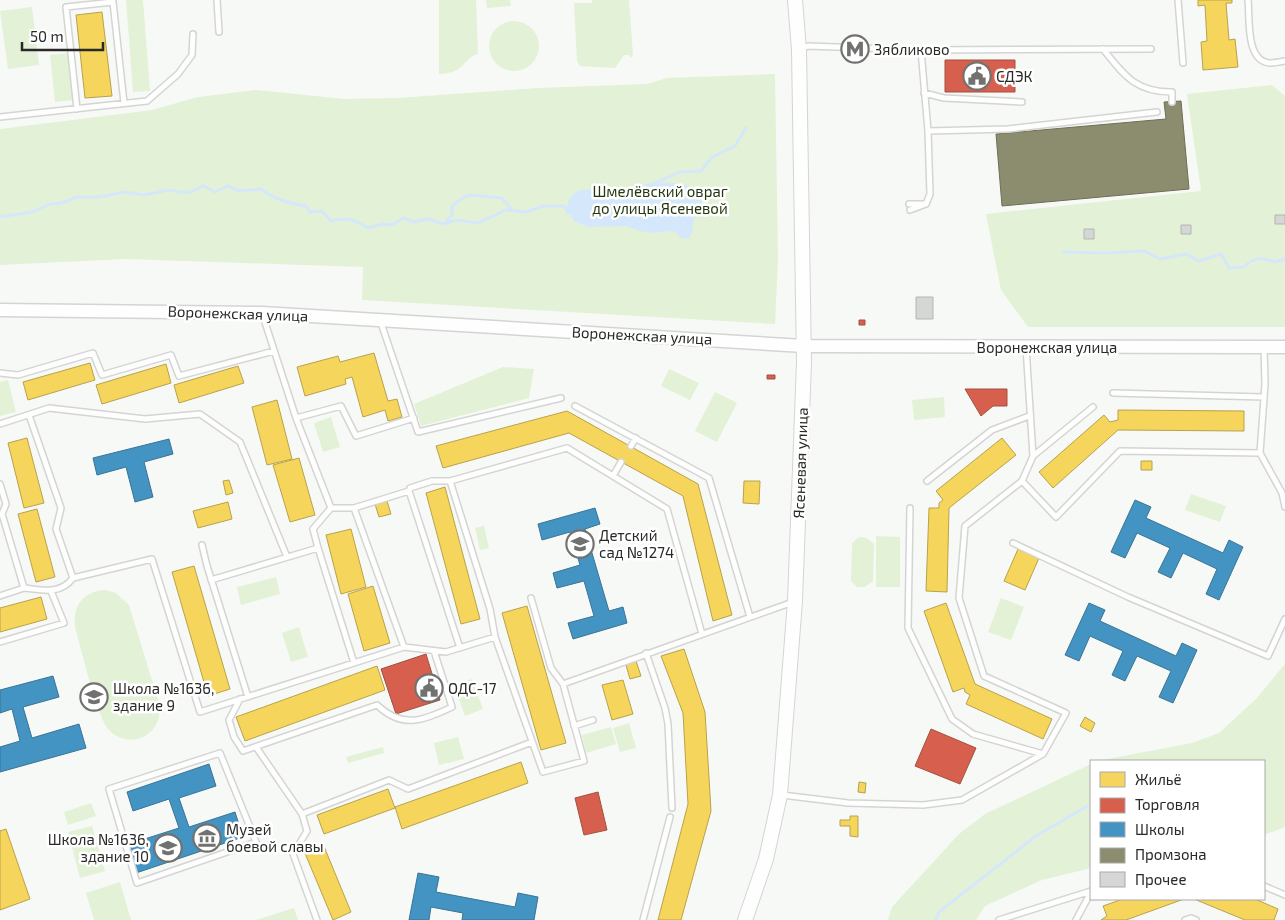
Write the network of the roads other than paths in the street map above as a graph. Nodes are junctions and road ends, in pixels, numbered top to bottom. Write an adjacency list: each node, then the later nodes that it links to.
1 (217, 0): 5 (lane)
2 (795, 0): 9 (main road, Ясеневая улица)
3 (1178, 0): 12 (lane)
4 (1248, 0): 11 (lane)
5 (219, 32)
6 (193, 34): 16 (lane)
7 (1102, 49): 8 (lane); 10 (lane); 15 (lane)
8 (1151, 49)
9 (799, 50): 10 (lane); 25 (main road, Ясеневая улица)
10 (922, 50): 13 (lane)
11 (1285, 61)
12 (1183, 63)
13 (924, 93): 14 (lane); 20 (lane)
14 (1022, 102)
15 (1172, 102)
16 (124, 103): 17 (lane); 17 (lane)
17 (77, 109): 19 (lane)
18 (1157, 112): 20 (lane)
19 (0, 117)
20 (928, 131): 21 (lane)
21 (909, 207)
22 (0, 310): 23 (street, Воронежская улица)
23 (262, 313): 24 (street, Воронежская улица); 29 (lane)
24 (379, 319): 25 (street, Воронежская улица); 39 (lane)
25 (804, 346): 26 (street, Воронежская улица); 66 (main road, Ясеневая улица)
26 (1026, 347): 27 (street, Воронежская улица); 37 (lane)
27 (1264, 347): 28 (street, Воронежская улица); 32 (lane)
28 (1285, 347)
29 (274, 351): 30 (lane); 38 (lane)
30 (0, 373)
31 (1113, 393): 32 (lane)
32 (1264, 397): 43 (lane)
33 (561, 398): 39 (lane)
34 (575, 406): 41 (lane)
35 (1093, 407): 44 (lane)
36 (29, 415): 40 (lane); 59 (lane); 60 (lane)
37 (1029, 416): 44 (lane); 49 (lane)
38 (296, 418): 39 (lane); 53 (lane)
39 (414, 418)
40 (0, 424)
41 (636, 438): 42 (lane); 67 (lane)
42 (631, 446)
43 (1260, 452): 47 (lane); 52 (lane)
44 (1033, 456): 47 (lane)
45 (621, 462): 46 (lane)
46 (612, 476): 48 (lane); 69 (lane)
47 (1022, 480): 84 (lane)
48 (450, 481): 51 (lane); 70 (lane)
49 (927, 481)
50 (0, 484): 62 (lane)
51 (409, 491): 54 (lane); 73 (lane)
52 (1285, 507)
53 (331, 508): 54 (lane); 58 (lane)
54 (354, 508): 72 (lane)
55 (910, 508): 84 (lane)
56 (1013, 544): 68 (lane)
57 (202, 545): 61 (lane)
58 (318, 548): 59 (lane); 76 (lane)
59 (287, 557): 61 (lane)
60 (72, 578): 63 (lane); 79 (lane)
61 (211, 580): 78 (lane)
62 (24, 588): 63 (lane); 64 (lane)
63 (51, 592): 71 (lane)
64 (0, 596)
65 (531, 598): 77 (lane)
66 (795, 601): 67 (lane); 86 (main road, Ясеневая улица)
67 (750, 617): 69 (lane)
68 (1285, 619)
69 (702, 634): 75 (lane)
70 (495, 637): 73 (lane); 82 (lane)
71 (0, 642)
72 (404, 647): 74 (lane); 76 (lane)
73 (460, 648): 74 (lane)
74 (434, 651): 83 (lane)
75 (646, 654): 77 (lane); 87 (lane)
76 (354, 663): 78 (lane)
77 (563, 684): 81 (lane)
78 (248, 697): 79 (lane)
79 (240, 699): 83 (lane)
80 (594, 720): 81 (lane)
81 (574, 726): 82 (lane)
82 (532, 742): 88 (lane)
83 (256, 747): 88 (lane)
84 (1043, 754): 86 (lane)
85 (109, 789): 85 (lane)
86 (780, 795): 96 (main road, Ясеневая улица)
87 (672, 808)
88 (302, 814): 94 (lane)
89 (670, 817): 95 (lane)
90 (1265, 886): 93 (lane)
91 (1090, 892): 97 (lane)
92 (1090, 894): 98 (lane)
93 (1285, 895)
94 (317, 920)
95 (643, 920)
96 (745, 920)
97 (999, 920)
98 (1076, 920)
99 (1185, 920): 100 (lane)
100 (1196, 920)

